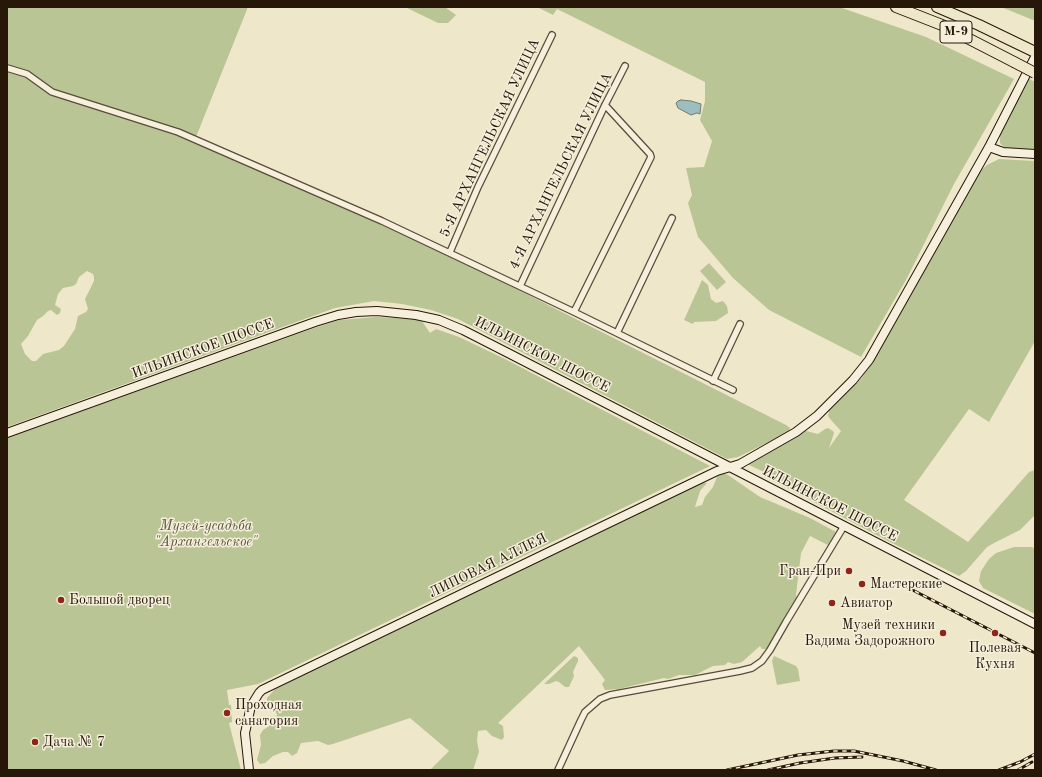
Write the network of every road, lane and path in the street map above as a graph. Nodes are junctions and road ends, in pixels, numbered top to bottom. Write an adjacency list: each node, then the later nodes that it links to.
1 (896, 7): 8 (highway, М-9, bridge)
2 (937, 7): 4 (highway, М-9)
3 (552, 36): 13 (street, 5-Я АРХАНГЕЛЬСКАЯ УЛИЦА)
4 (1035, 52)
5 (1035, 57): 10 (street, ЛИПОВАЯ АЛЛЕЯ)
6 (625, 66): 9 (street, 4-Я АРХАНГЕЛЬСКАЯ УЛИЦА)
7 (7, 68): 13 (street)
8 (1035, 73)
9 (605, 105): 14 (street, 4-Я АРХАНГЕЛЬСКАЯ УЛИЦА); 15 (street)
10 (989, 147): 11 (street); 21 (street, ЛИПОВАЯ АЛЛЕЯ)
11 (1035, 154)
12 (672, 218): 17 (street)
13 (450, 252): 14 (street)
14 (520, 286): 15 (street)
15 (574, 312): 17 (street)
16 (740, 324): 18 (street)
17 (617, 333): 18 (street)
18 (713, 381): 19 (street)
19 (733, 390)
20 (7, 433): 21 (street, ИЛЬИНСКОЕ ШОССЕ)
21 (730, 467): 22 (street, ИЛЬИНСКОЕ ШОССЕ); 24 (street, ЛИПОВАЯ АЛЛЕЯ)
22 (844, 526): 23 (street, ИЛЬИНСКОЕ ШОССЕ); 25 (street)
23 (1035, 624)
24 (249, 770)
25 (558, 770)

